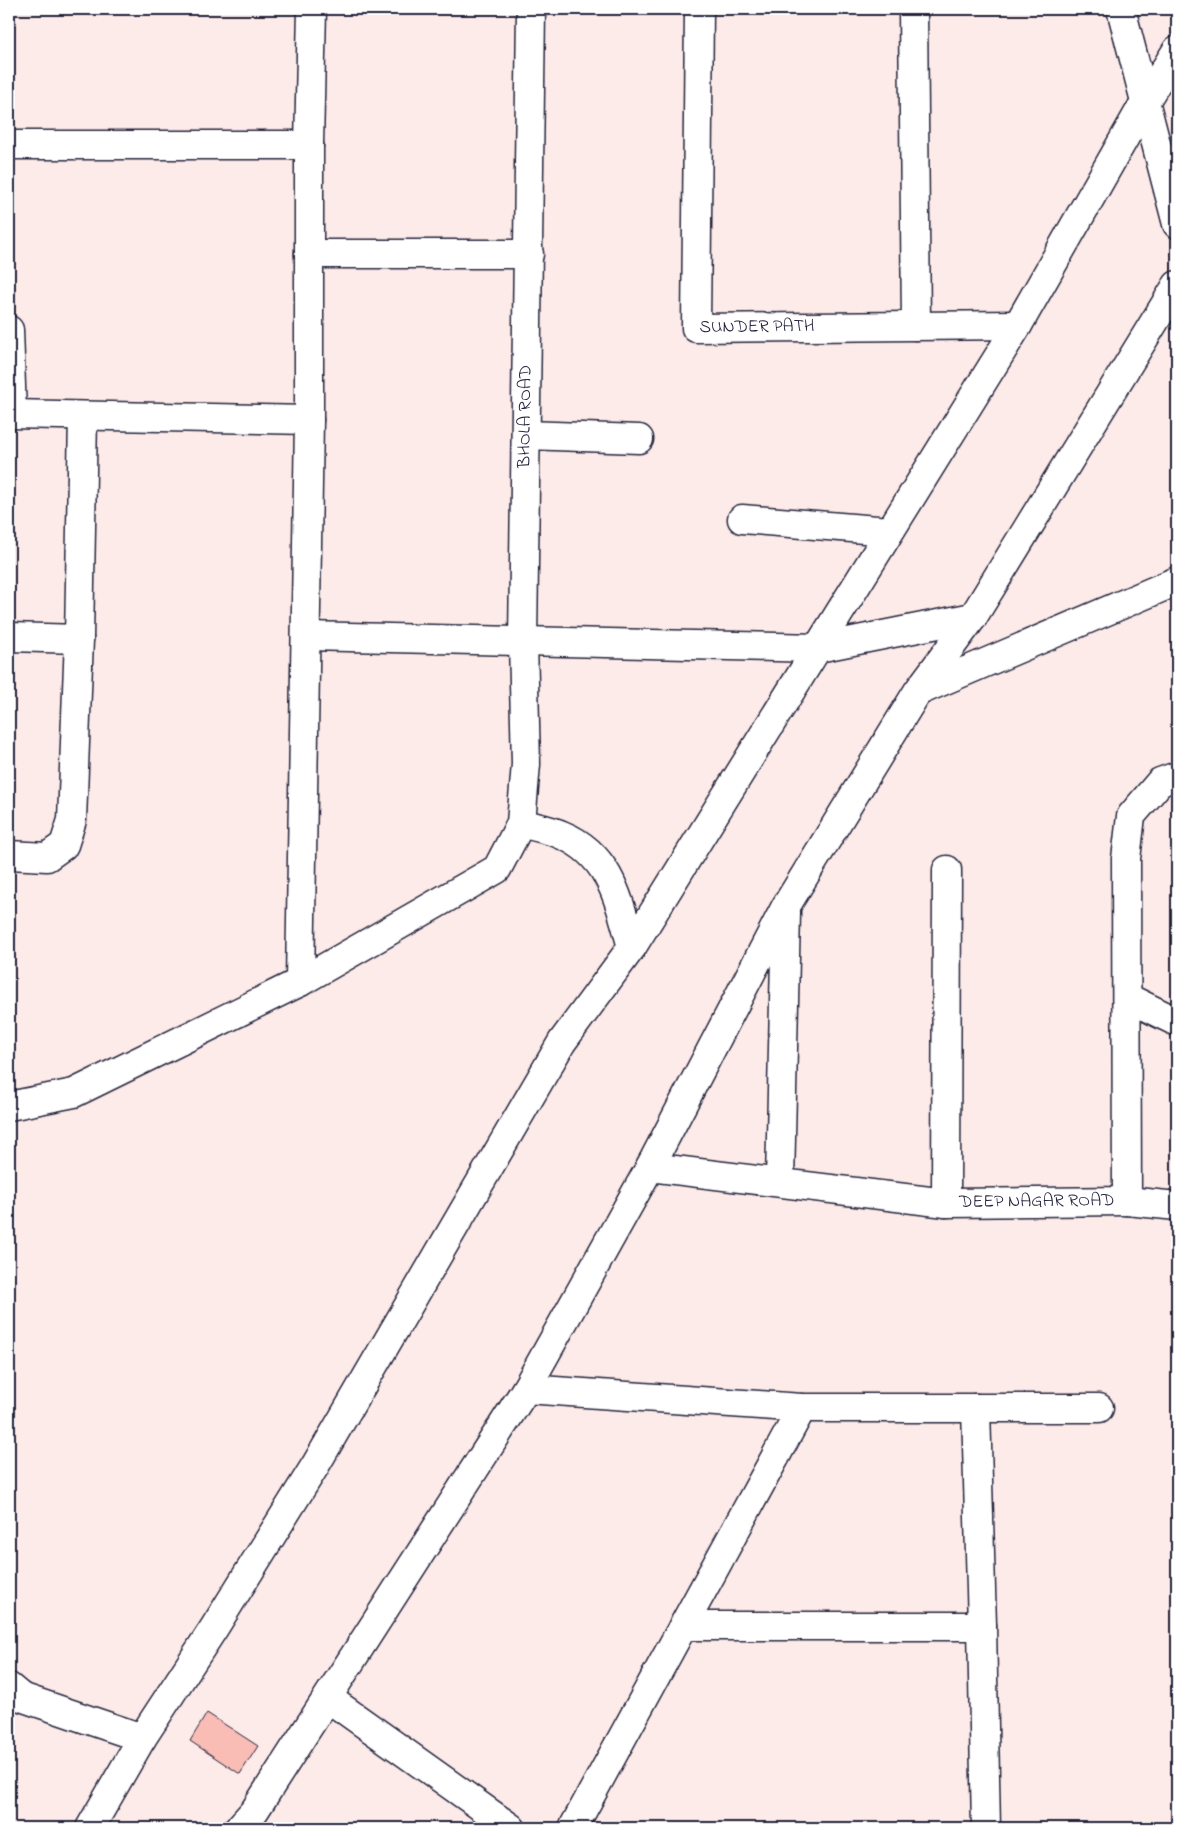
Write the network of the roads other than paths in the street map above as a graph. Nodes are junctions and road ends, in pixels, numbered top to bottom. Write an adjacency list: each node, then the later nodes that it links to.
1 (312, 9): 9 (street)
2 (531, 9): 12 (street, BHOLA ROAD)
3 (698, 9): 15 (street, SUNDER PATH)
4 (913, 9): 15 (street)
5 (1121, 9): 7 (street)
6 (1177, 50): 7 (street)
7 (1146, 100): 10 (street); 14 (street)
8 (9, 144): 9 (street)
9 (309, 145): 11 (street)
10 (1177, 224)
11 (309, 254): 12 (street); 19 (street)
12 (529, 254): 20 (street, BHOLA ROAD)
13 (1174, 302): 25 (street)
14 (1018, 325): 15 (street, SUNDER PATH); 23 (street)
15 (916, 326)
16 (9, 330): 17 (street)
17 (10, 414): 18 (street)
18 (83, 416): 19 (street); 28 (street)
19 (309, 420): 26 (street)
20 (526, 435): 21 (street); 29 (street, BHOLA ROAD)
21 (639, 439)
22 (742, 519): 23 (street)
23 (889, 530): 30 (street)
24 (1177, 581): 31 (street)
25 (973, 617): 30 (street); 31 (street)
26 (307, 636): 29 (street); 38 (street)
27 (9, 637): 28 (street)
28 (79, 639): 34 (street)
29 (523, 642): 30 (street); 33 (street, BHOLA ROAD)
30 (818, 648): 37 (street)
31 (918, 692): 36 (street)
32 (1177, 776): 39 (street, DEEP NAGAR ROAD)
33 (521, 823): 37 (street); 38 (street)
34 (9, 855)
35 (947, 870): 45 (street)
36 (786, 906): 42 (street); 43 (street)
37 (632, 947): 55 (street)
38 (300, 982): 41 (street)
39 (1128, 998): 40 (street); 44 (street, DEEP NAGAR ROAD)
40 (1177, 1022)
41 (9, 1106)
42 (650, 1167): 43 (street, DEEP NAGAR ROAD); 47 (street)
43 (780, 1182): 45 (street, DEEP NAGAR ROAD)
44 (1126, 1201): 45 (street, DEEP NAGAR ROAD); 46 (street)
45 (946, 1203)
46 (1177, 1206)
47 (526, 1389): 48 (street); 54 (street)
48 (802, 1408): 49 (street); 51 (street)
49 (976, 1408): 50 (street); 52 (street)
50 (1099, 1408)
51 (683, 1626): 52 (street); 59 (street)
52 (982, 1626): 60 (street)
53 (9, 1687): 55 (street)
54 (328, 1698): 57 (street); 58 (street)
55 (142, 1738): 56 (street)
56 (90, 1828)
57 (239, 1828)
58 (511, 1828)
59 (573, 1828)
60 (986, 1828)

